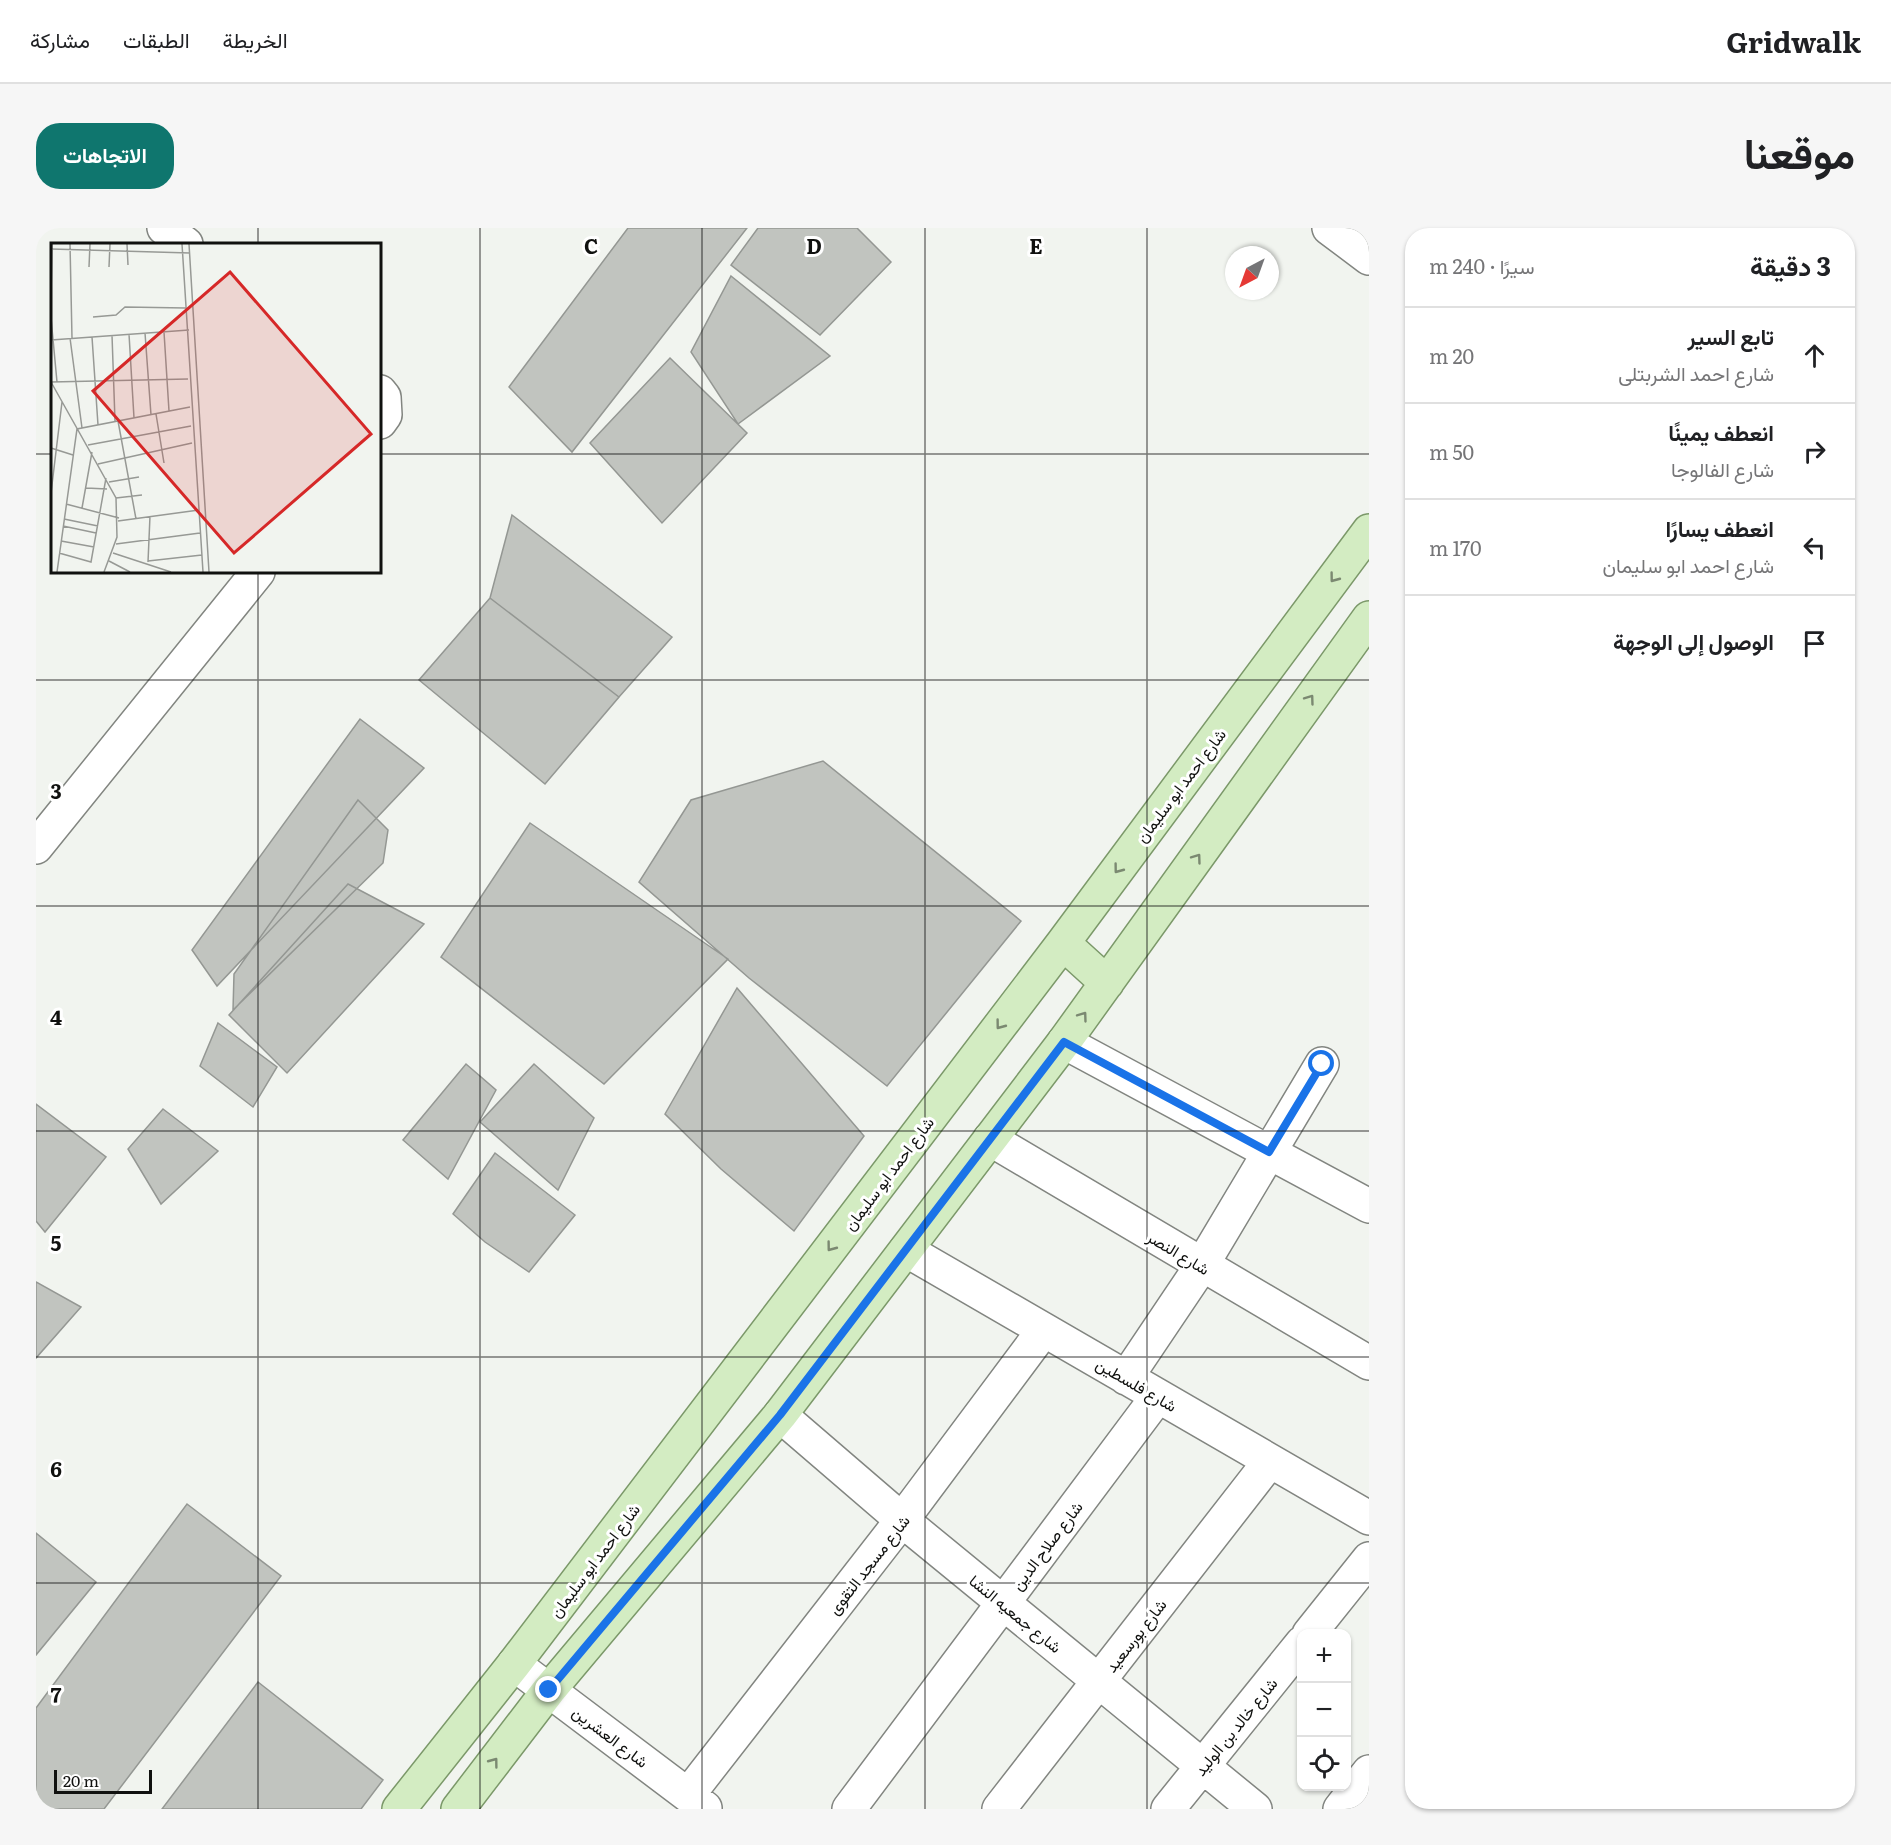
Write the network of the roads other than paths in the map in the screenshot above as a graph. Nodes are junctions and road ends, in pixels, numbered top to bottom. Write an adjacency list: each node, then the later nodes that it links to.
1 (164, 228): 3 (street)
2 (1329, 228): 4 (street)
3 (185, 243)
4 (1369, 258)
5 (381, 393): 6 (street)
6 (381, 421)
7 (1369, 531): 11 (main road, شارع احمد ابو سليمان, one-way to 11)
8 (257, 573): 10 (street)
9 (1365, 632): 12 (main road, one-way to 9)
10 (36, 847)
11 (1063, 943): 12 (main road); 32 (main road, شارع احمد ابو سليمان, one-way to 32)
12 (1107, 982): 13 (main road, one-way to 12)
13 (1064, 1042): 15 (main road); 16 (street)
14 (1322, 1064): 16 (street)
15 (990, 1139): 18 (main road); 19 (street, شارع النصر)
16 (1269, 1152): 17 (street); 19 (street)
17 (1369, 1206)
18 (906, 1250): 20 (street, شارع فلسطين); 24 (main road)
19 (1202, 1265): 21 (street, شارع النصر); 22 (street)
20 (1043, 1330): 22 (street, شارع فلسطين); 27 (street, شارع مسجد التقوى)
21 (1369, 1363)
22 (1126, 1378): 23 (street, شارع فلسطين)
23 (1158, 1396): 25 (street, شارع فلسطين); 29 (street, شارع صلاح الدين)
24 (780, 1415): 27 (street, شارع جمعيه النشا); 34 (main road)
25 (1270, 1461): 26 (street, شارع فلسطين); 33 (street, شارع بورسعيد)
26 (1369, 1518)
27 (902, 1520): 29 (street, شارع جمعيه النشا); 37 (street, شارع مسجد التقوى)
28 (1369, 1559): 30 (street)
29 (1002, 1602): 33 (street, شارع جمعيه النشا); 40 (street, شارع صلاح الدين)
30 (1313, 1629)
31 (1297, 1649): 35 (street, شارع خالد بن الوليد)
32 (514, 1664): 34 (street, شارع العشرين); 38 (main road, شارع احمد ابو سليمان)
33 (1099, 1681): 35 (street, شارع جمعيه النشا); 41 (street, شارع بورسعيد)
34 (549, 1690): 37 (street, شارع العشرين); 39 (main road, one-way to 34)
35 (1202, 1766): 42 (street, شارع خالد بن الوليد); 43 (street, شارع جمعيه النشا)
36 (1369, 1772): 44 (street)
37 (698, 1802)
38 (399, 1809)
39 (458, 1809)
40 (849, 1809)
41 (999, 1809)
42 (1168, 1809)
43 (1255, 1809)
44 (1340, 1809)

